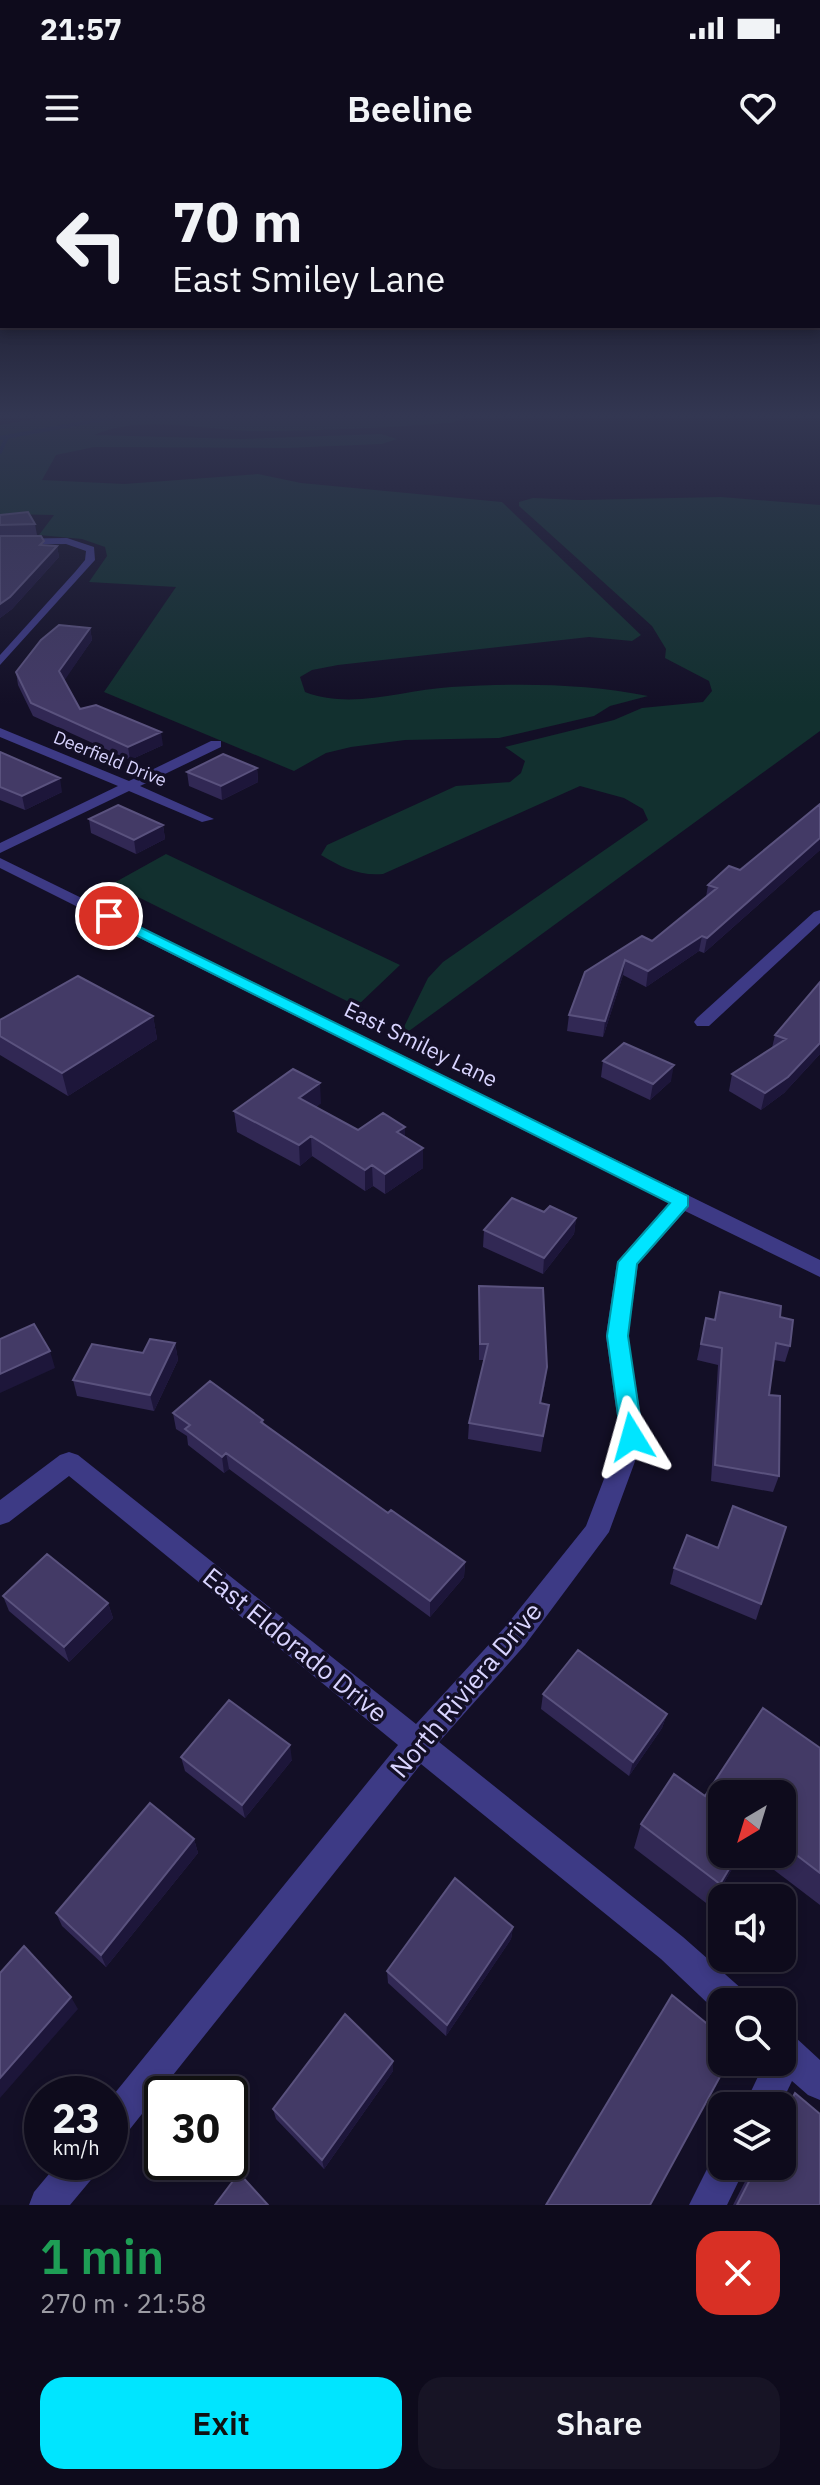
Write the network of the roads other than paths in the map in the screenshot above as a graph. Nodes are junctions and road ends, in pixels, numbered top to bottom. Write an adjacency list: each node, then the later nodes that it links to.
1 (0, 542): 2 (street)
2 (0, 662)
3 (0, 732): 5 (street, Deerfield Drive)
4 (216, 744): 5 (street)
5 (128, 786): 6 (street, Deerfield Drive); 7 (street)
6 (207, 819)
7 (0, 849)
8 (0, 862): 11 (street, East Smiley Lane)
9 (820, 915): 10 (street)
10 (703, 1022)
11 (682, 1201): 12 (street, East Smiley Lane); 14 (street, North Riviera Drive)
12 (820, 1269)
13 (0, 1514): 14 (street, East Eldorado Drive)
14 (418, 1744): 15 (street, East Eldorado Drive); 18 (street, North Riviera Drive)
15 (716, 1988)
16 (796, 2061): 17 (street)
17 (820, 2083)
18 (128, 2105)
19 (67, 2180): 21 (street)
20 (720, 2180): 22 (street)
21 (47, 2205)
22 (707, 2205)

